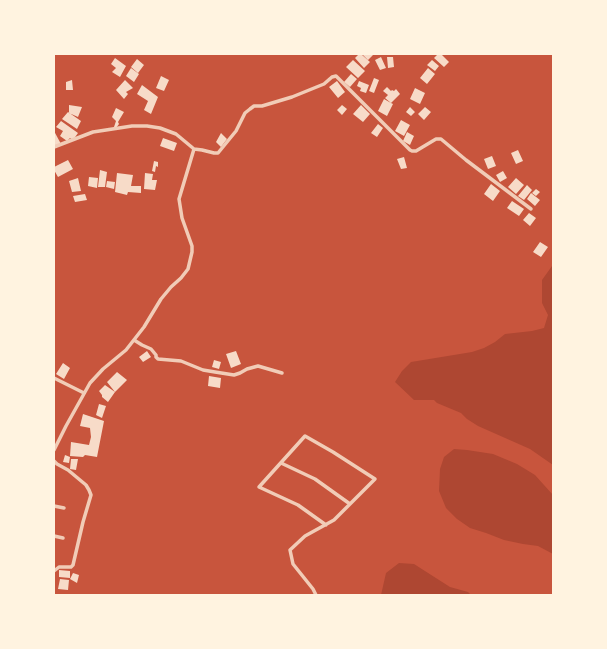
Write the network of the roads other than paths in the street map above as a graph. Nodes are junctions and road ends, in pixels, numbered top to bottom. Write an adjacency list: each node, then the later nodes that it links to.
1 (54, 147): 2 (street)
2 (194, 149): 3 (street); 4 (street)
3 (531, 209)
4 (134, 340): 5 (street); 7 (street)
5 (282, 373)
6 (54, 378): 7 (street)
7 (84, 393): 8 (street)
8 (54, 450)
9 (54, 461): 17 (street)
10 (281, 463): 11 (street); 11 (street); 14 (street)
11 (350, 504): 14 (street)
12 (54, 506): 13 (street)
13 (64, 508)
14 (326, 525): 18 (street)
15 (54, 536): 16 (street)
16 (63, 538)
17 (54, 571)
18 (316, 595)

